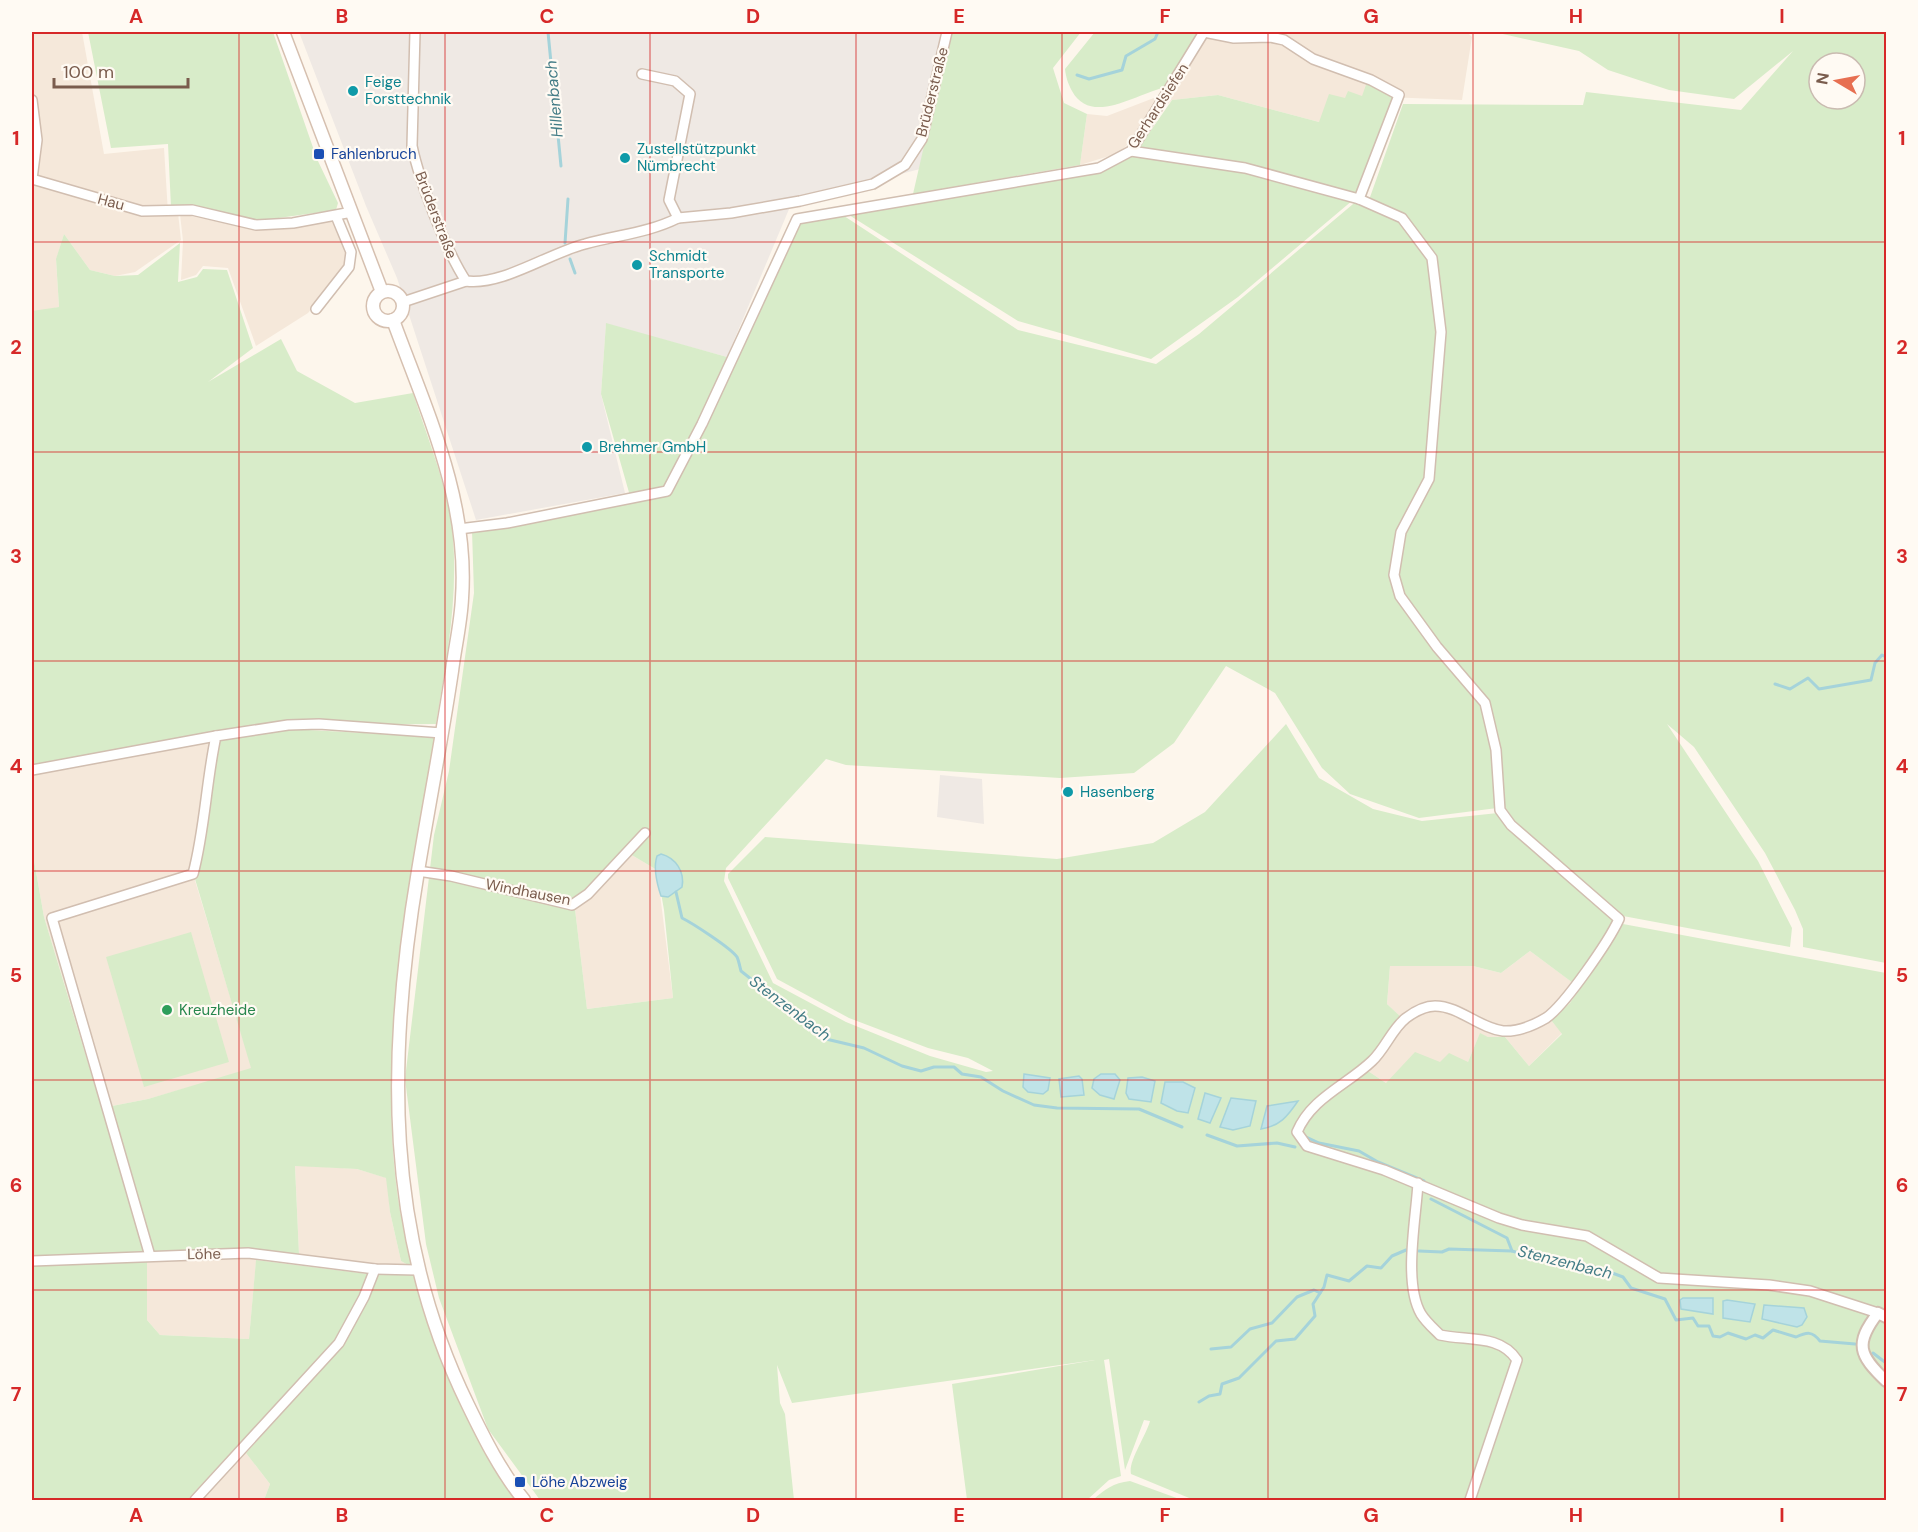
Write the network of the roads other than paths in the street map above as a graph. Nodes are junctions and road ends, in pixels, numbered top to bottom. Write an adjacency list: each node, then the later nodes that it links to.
1 (283, 32): 10 (main road)
2 (415, 32): 13 (street, Brüderstraße)
3 (947, 32): 12 (street, Brüderstraße)
4 (1204, 32): 7 (street, Gerhardsiefen); 9 (street, Gerhardsiefen)
5 (642, 74): 12 (street)
6 (32, 100): 8 (street, Hau)
7 (1131, 151): 9 (street); 18 (street, Gerhardsiefen)
8 (32, 179): 11 (street, Hau)
9 (1359, 199): 24 (street)
10 (352, 212): 11 (street); 14 (main road)
11 (336, 216): 16 (street)
12 (678, 218): 13 (street, Brüderstraße)
13 (466, 281): 15 (street)
14 (382, 292): 15 (main road); 17 (main road)
15 (403, 302): 17 (main road)
16 (316, 309)
17 (393, 320): 18 (main road)
18 (459, 529): 19 (main road)
19 (442, 733): 20 (street); 23 (main road)
20 (216, 736): 21 (street); 25 (street)
21 (32, 770)
22 (645, 833): 23 (street, Windhausen)
23 (418, 872): 28 (main road)
24 (1418, 1184): 29 (street); 33 (street)
25 (150, 1256): 26 (street, Löhe); 27 (street, Löhe)
26 (32, 1261)
27 (375, 1269): 28 (street, Löhe); 31 (street)
28 (417, 1270): 32 (main road)
29 (1882, 1315): 30 (street)
30 (1887, 1380)
31 (195, 1500)
32 (524, 1500)
33 (1470, 1500)

